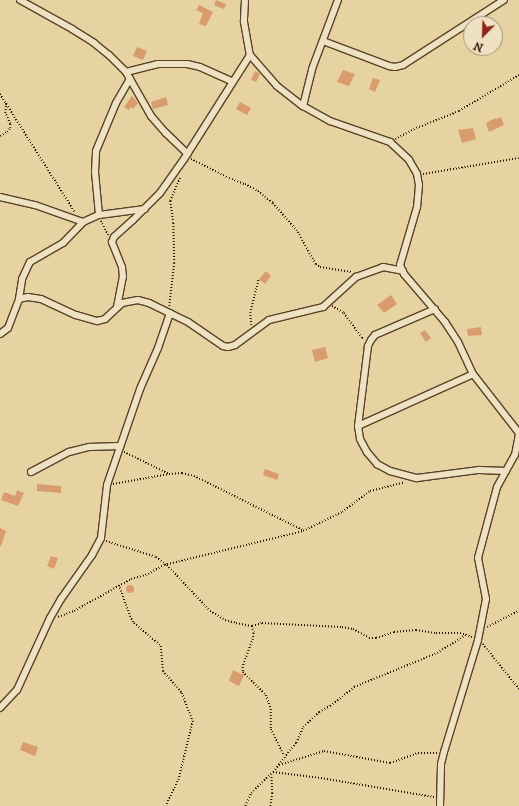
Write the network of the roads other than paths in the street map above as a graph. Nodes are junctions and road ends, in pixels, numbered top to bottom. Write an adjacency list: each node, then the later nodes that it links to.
1 (20, 0): 7 (street)
2 (245, 0): 6 (street)
3 (338, 0): 5 (street)
4 (502, 0): 5 (street)
5 (322, 41): 10 (street)
6 (250, 55): 9 (street); 10 (street)
7 (126, 72): 8 (street); 9 (street)
8 (130, 79): 11 (street); 14 (street)
9 (233, 82): 11 (street)
10 (303, 106): 16 (street)
11 (187, 155): 13 (street)
12 (0, 197): 15 (street)
13 (145, 209): 14 (street); 18 (street)
14 (98, 215): 15 (street)
15 (81, 221): 17 (street)
16 (403, 271): 19 (street); 20 (street)
17 (19, 299): 18 (street); 21 (street)
18 (117, 307): 20 (street)
19 (435, 310): 22 (street); 23 (street)
20 (169, 312): 25 (street)
21 (0, 334)
22 (473, 374): 23 (street); 24 (street)
23 (358, 426): 26 (street)
24 (519, 433): 26 (street)
25 (120, 448): 27 (street); 28 (street)
26 (506, 471): 29 (street)
27 (31, 472)
28 (0, 708)
29 (440, 806)

